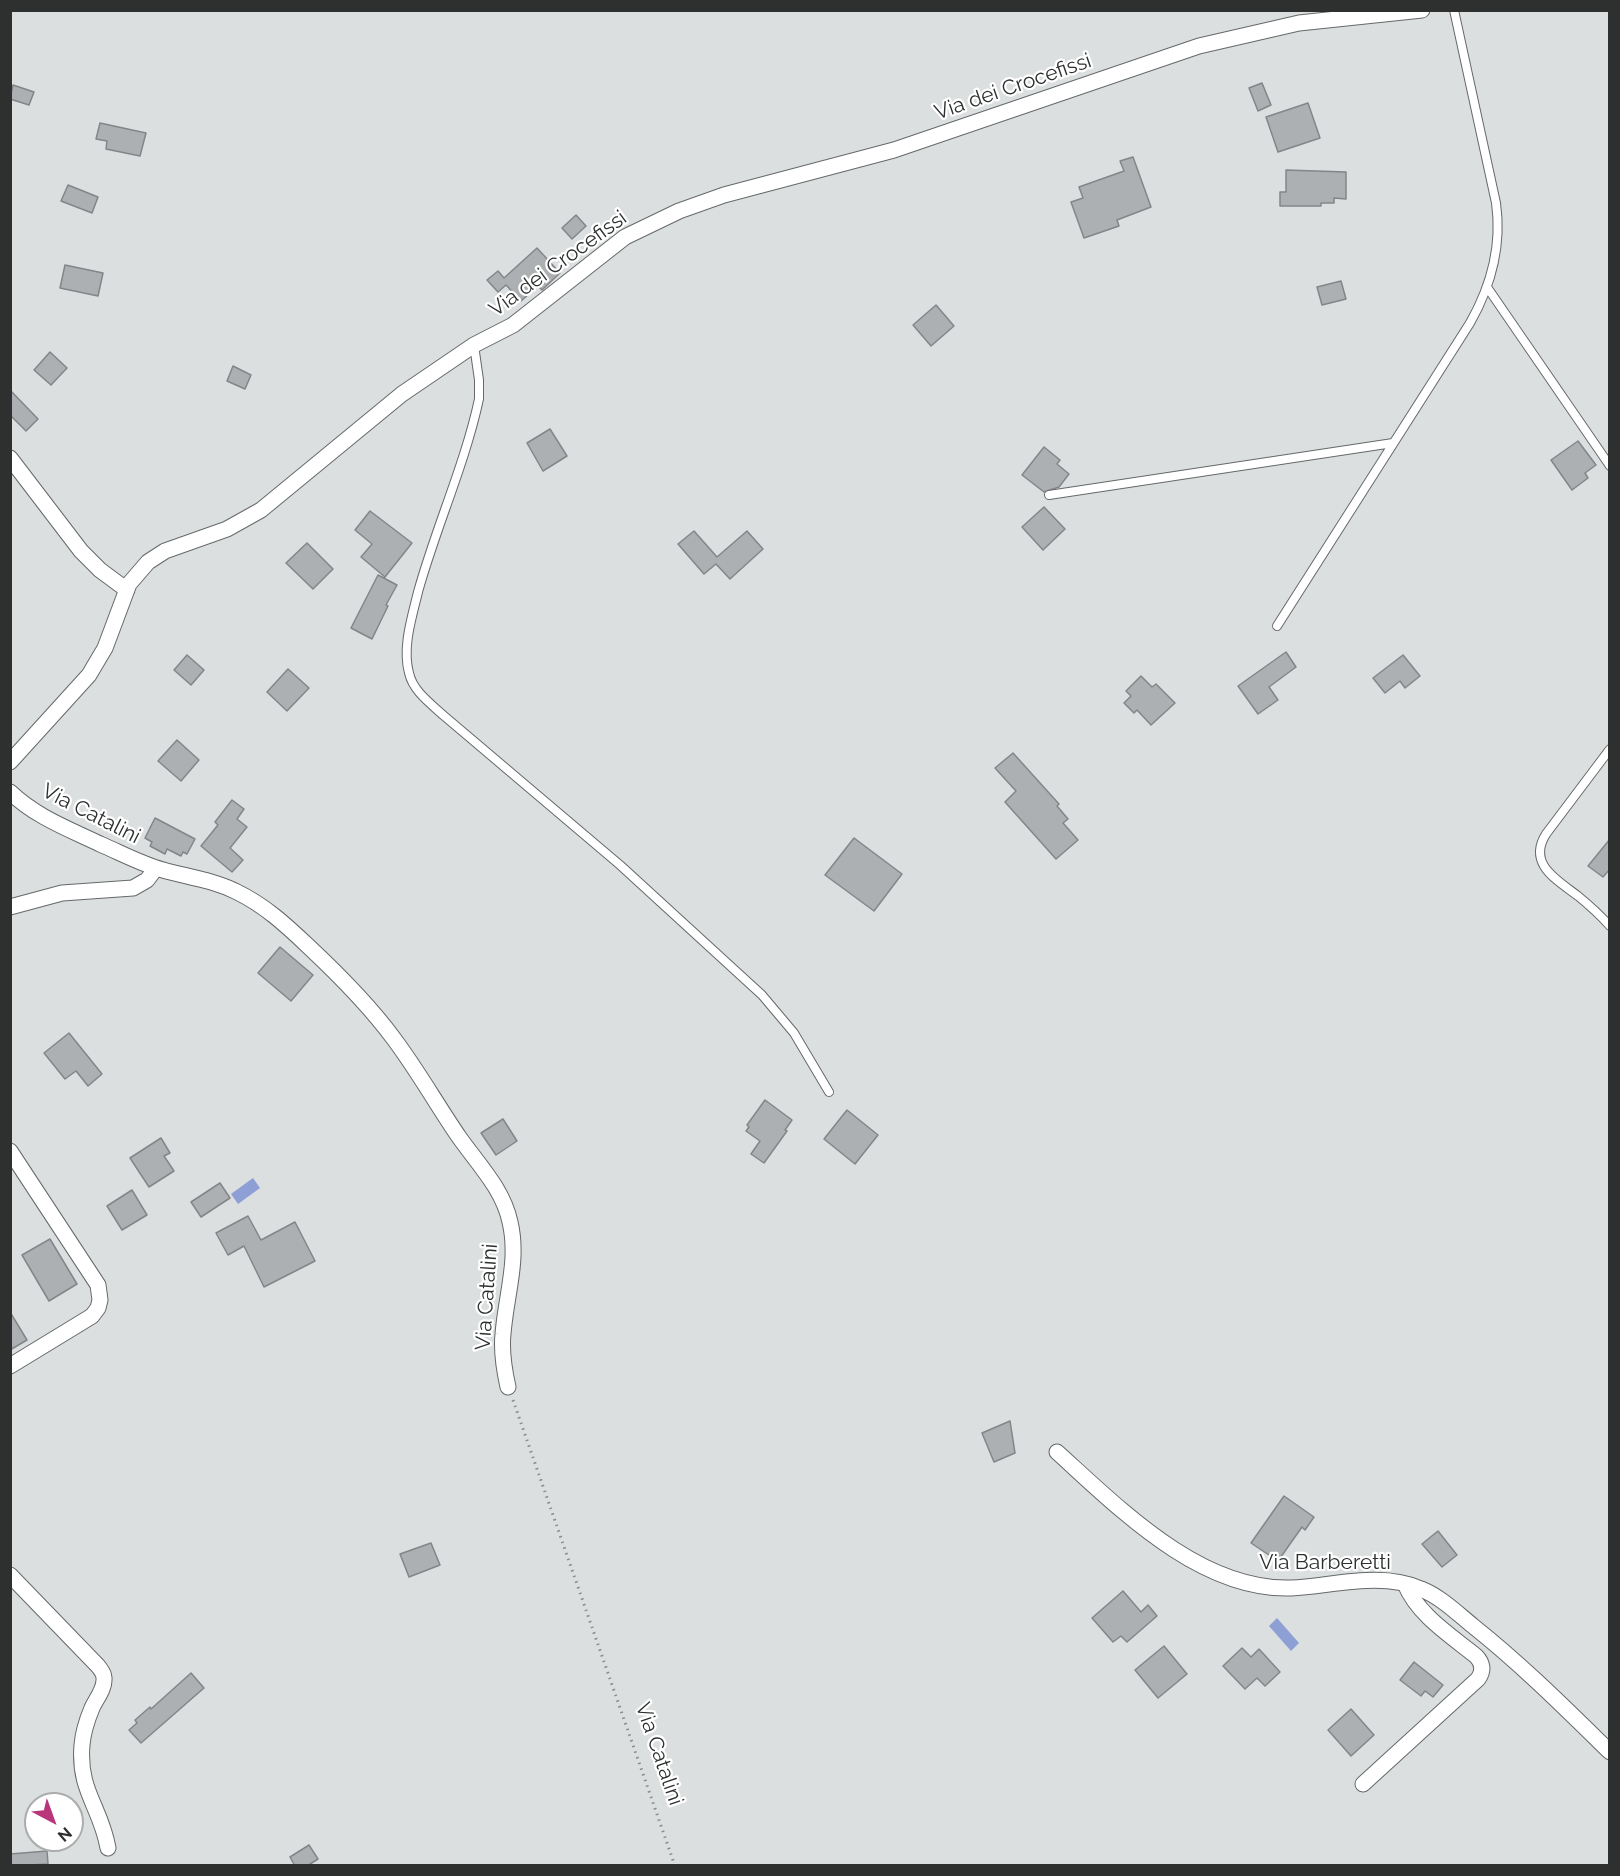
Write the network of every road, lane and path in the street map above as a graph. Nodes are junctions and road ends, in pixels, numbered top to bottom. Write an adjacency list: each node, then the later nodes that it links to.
1 (1422, 10): 4 (street, Via dei Crocefissi)
2 (1454, 10): 3 (lane)
3 (1487, 287): 5 (lane); 7 (lane)
4 (474, 345): 9 (street, Via dei Crocefissi); 17 (lane)
5 (1393, 444): 8 (lane); 10 (lane)
6 (10, 458): 9 (street)
7 (1610, 466)
8 (1049, 495)
9 (127, 590): 12 (street, Via dei Crocefissi)
10 (1277, 626)
11 (1610, 748): 16 (lane)
12 (10, 762)
13 (10, 792): 14 (street, Via Catalini)
14 (156, 868): 15 (street, Via Catalini); 20 (street, Via Catalini)
15 (10, 907)
16 (1610, 926)
17 (829, 1092)
18 (10, 1151): 19 (street)
19 (10, 1366)
20 (508, 1387): 27 (path, Via Catalini)
21 (1057, 1452): 23 (street, Via Barberetti)
22 (10, 1575): 26 (street)
23 (1405, 1584): 24 (street, Via Barberetti); 25 (street)
24 (1610, 1752)
25 (1363, 1784)
26 (108, 1848)
27 (675, 1866)

